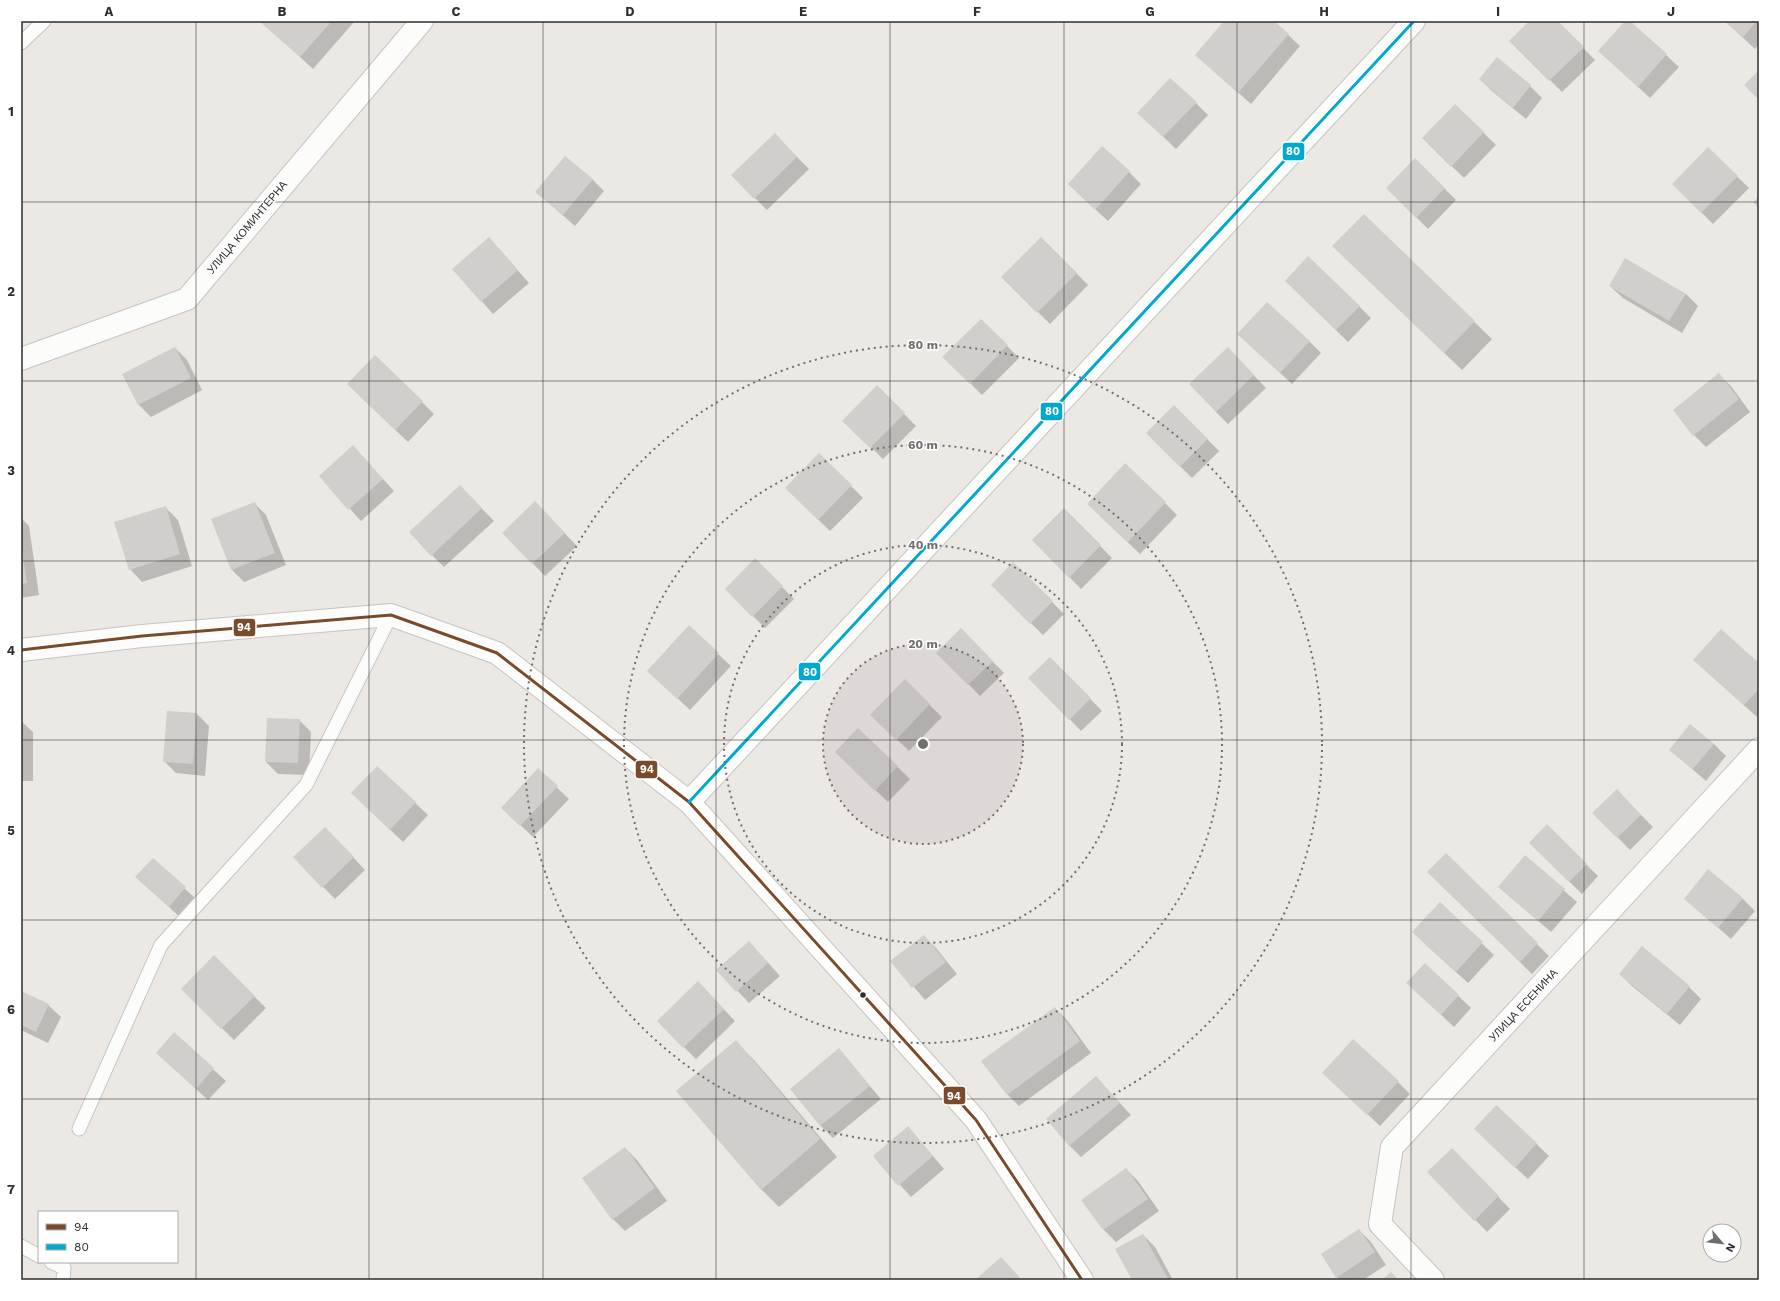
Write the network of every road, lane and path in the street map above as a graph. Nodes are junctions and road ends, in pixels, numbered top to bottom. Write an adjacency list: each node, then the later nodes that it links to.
1 (44, 21): 4 (lane)
2 (422, 21): 5 (street, УЛИЦА КОМИНТЕРНА)
3 (1414, 21): 9 (street)
4 (21, 43)
5 (21, 359)
6 (391, 615): 7 (street); 9 (street); 10 (lane)
7 (21, 650)
8 (1759, 749): 16 (street, УЛИЦА ЕСЕНИНА)
9 (689, 802): 15 (street)
10 (79, 1129)
11 (21, 1246): 12 (lane)
12 (38, 1255)
13 (52, 1263): 14 (lane)
14 (63, 1274)
15 (1082, 1280)
16 (1433, 1280)

